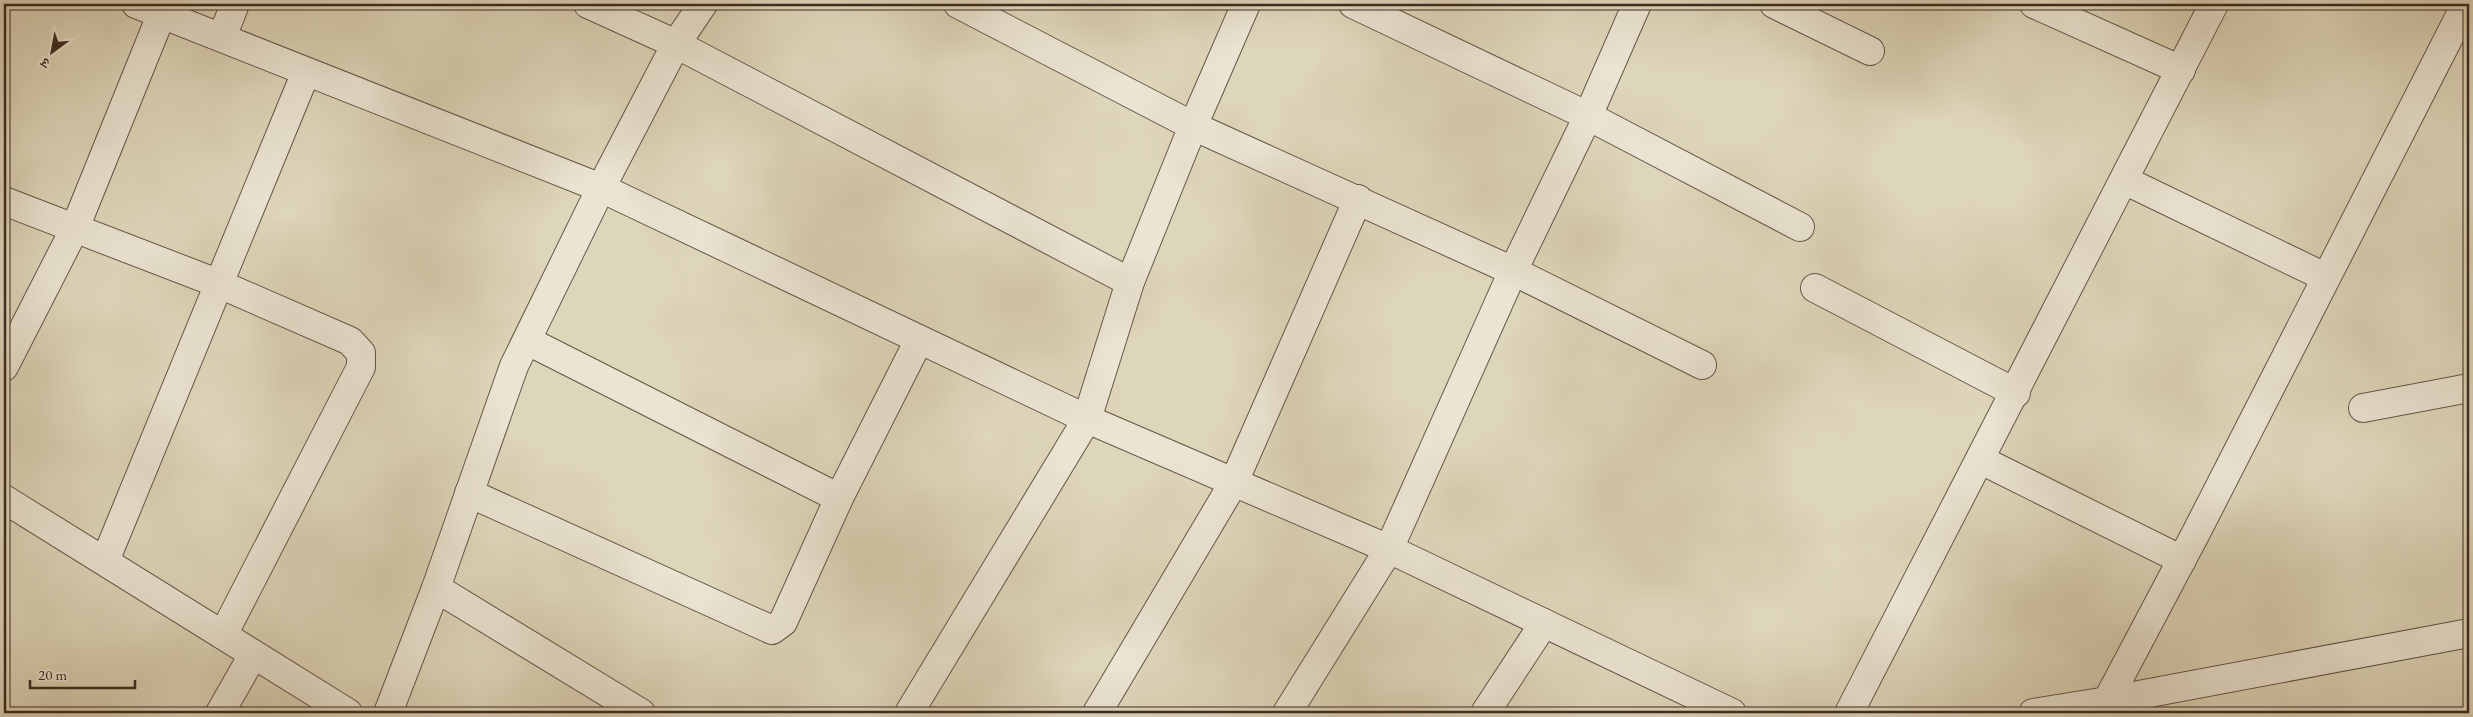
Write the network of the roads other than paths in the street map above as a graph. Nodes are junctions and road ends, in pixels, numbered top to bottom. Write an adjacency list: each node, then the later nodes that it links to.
1 (136, 4): 13 (street)
2 (235, 4): 14 (street)
3 (588, 4): 15 (street)
4 (703, 4): 15 (street)
5 (958, 4): 20 (street)
6 (1246, 4): 20 (street)
7 (1353, 4): 19 (street)
8 (1636, 4): 19 (street)
9 (1774, 4): 16 (street)
10 (2034, 4): 17 (street)
11 (2214, 4): 17 (street)
12 (2466, 4): 28 (street)
13 (162, 13): 14 (street); 26 (street)
14 (222, 37): 18 (street)
15 (676, 44): 22 (street); 29 (street)
16 (1870, 51)
17 (2180, 70): 21 (street)
18 (306, 72): 22 (street); 30 (street)
19 (1588, 116): 25 (street); 27 (street)
20 (1193, 126): 23 (street); 29 (street)
21 (2124, 180): 28 (street); 37 (street)
22 (602, 188): 32 (street); 33 (street)
23 (1358, 199): 27 (street); 41 (street)
24 (4, 201): 26 (street)
25 (1800, 227)
26 (75, 228): 30 (street); 35 (street)
27 (1513, 271): 34 (street); 45 (street)
28 (2325, 277): 46 (street)
29 (1130, 282): 39 (street)
30 (217, 283): 47 (street); 51 (street)
31 (1815, 288): 37 (street)
32 (920, 340): 39 (street); 43 (street)
33 (528, 341): 42 (street); 43 (street)
34 (1702, 365)
35 (4, 367)
36 (2469, 388): 38 (street)
37 (2016, 392): 40 (street)
38 (2363, 408)
39 (1087, 419): 41 (street); 58 (street)
40 (1981, 460): 46 (street); 63 (street)
41 (1234, 482): 45 (street); 59 (street)
42 (469, 493): 43 (street); 48 (street)
43 (839, 498)
44 (4, 499): 47 (street)
45 (1389, 549): 49 (street); 60 (street)
46 (2182, 560): 53 (street)
47 (105, 561): 51 (street)
48 (436, 588): 56 (street); 57 (street)
49 (1544, 623): 61 (street); 62 (street)
50 (2469, 633): 53 (street)
51 (223, 635): 52 (street)
52 (253, 655): 54 (street); 55 (street)
53 (2107, 702): 64 (street)
54 (220, 713)
55 (348, 713)
56 (388, 713)
57 (642, 713)
58 (909, 713)
59 (1097, 713)
60 (1287, 713)
61 (1485, 713)
62 (1732, 713)
63 (1849, 713)
64 (2033, 713)

